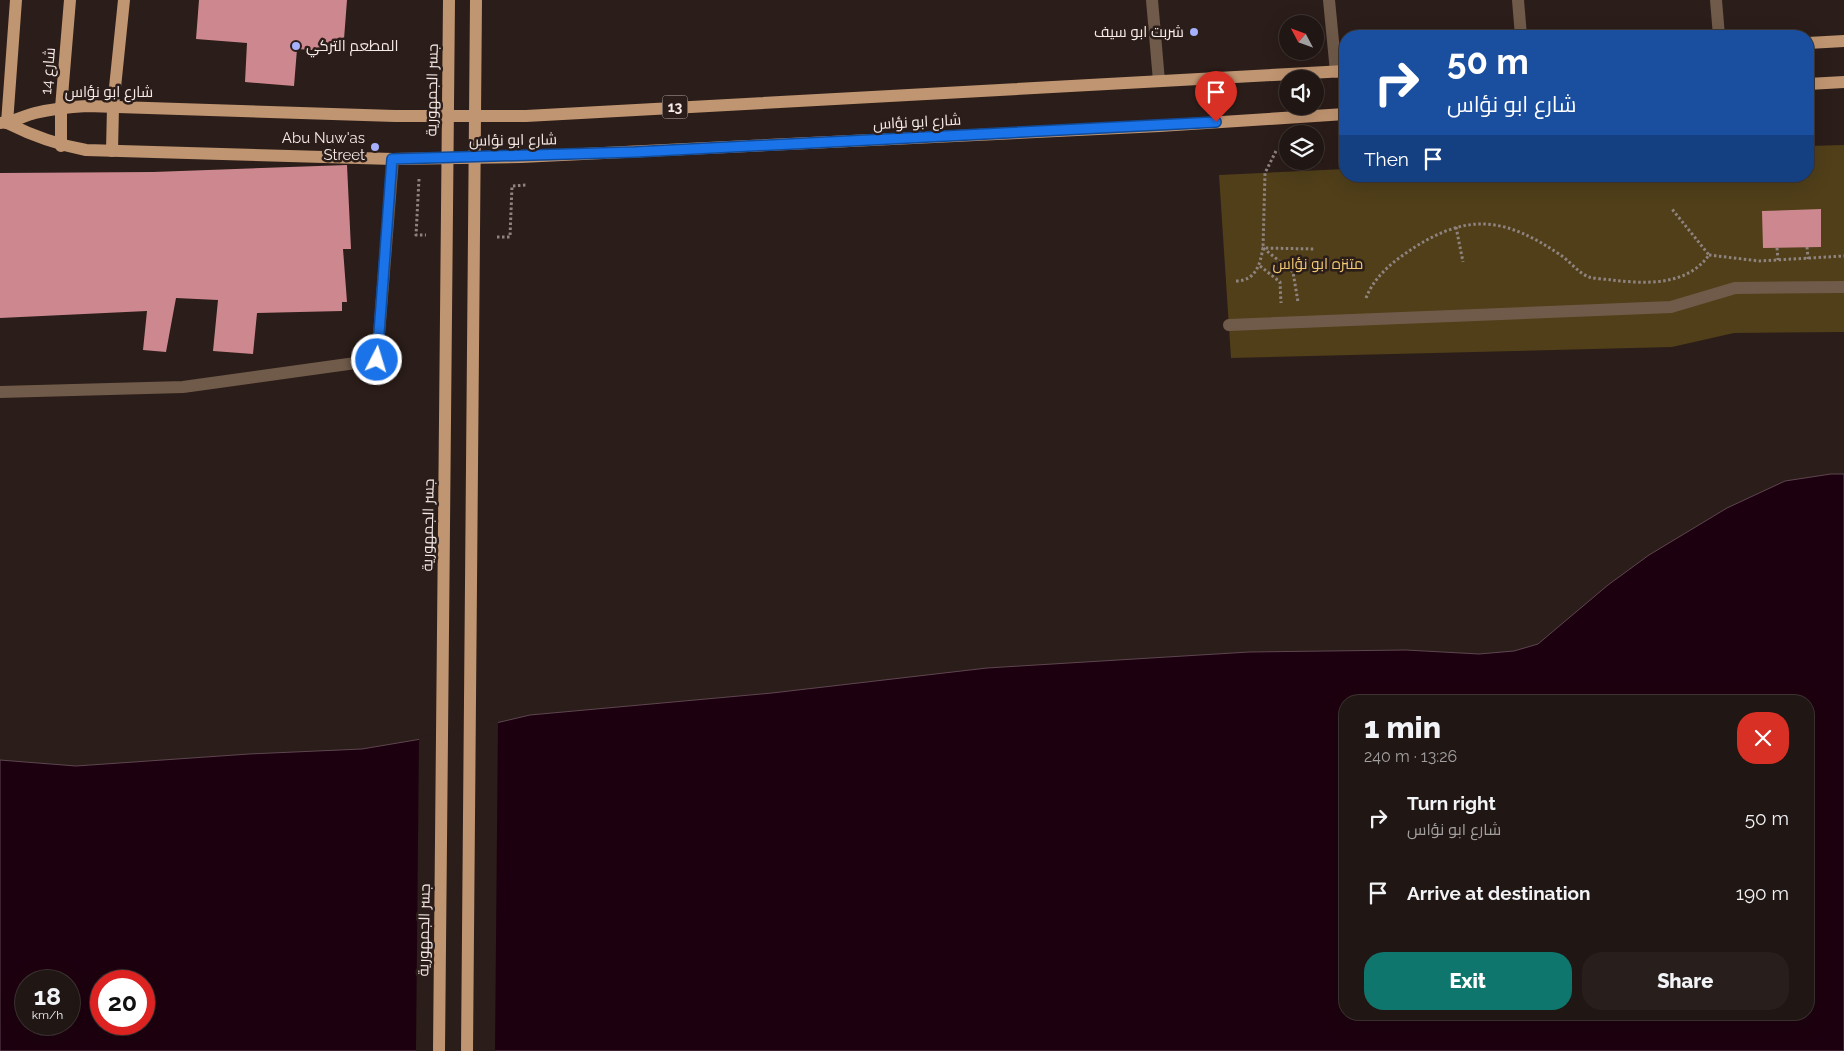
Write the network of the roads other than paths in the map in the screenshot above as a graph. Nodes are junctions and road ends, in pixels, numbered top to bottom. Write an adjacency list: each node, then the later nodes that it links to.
1 (16, 0): 22 (main road)
2 (70, 0): 20 (main road, شارع 14)
3 (124, 0): 19 (main road)
4 (449, 0): 29 (main road, جسر الجمهورية, bridge)
5 (476, 0): 30 (main road, bridge)
6 (1152, 0): 16 (street)
7 (1329, 0): 14 (street)
8 (1518, 0): 10 (street)
9 (1716, 0): 11 (street)
10 (1520, 30)
11 (1718, 30)
12 (1844, 41): 13 (main road)
13 (1814, 43)
14 (1339, 65)
15 (1339, 72): 16 (main road, شارع ابو نؤاس / 13)
16 (1159, 81): 19 (main road, شارع ابو نؤاس / 13)
17 (1844, 82): 18 (main road)
18 (1814, 84)
19 (113, 107): 20 (main road, شارع ابو نؤاس / 13); 24 (main road)
20 (61, 108): 22 (main road, شارع ابو نؤاس / 13); 23 (main road, شارع 14)
21 (1339, 114): 25 (main road, شارع ابو نؤاس)
22 (4, 123): 23 (main road, شارع ابو نؤاس)
23 (61, 146): 24 (main road, شارع ابو نؤاس)
24 (112, 151): 25 (main road, شارع ابو نؤاس)
25 (392, 159): 28 (street)
26 (1844, 286): 27 (street)
27 (1229, 325)
28 (0, 392)
29 (439, 1051)
30 (467, 1051)

